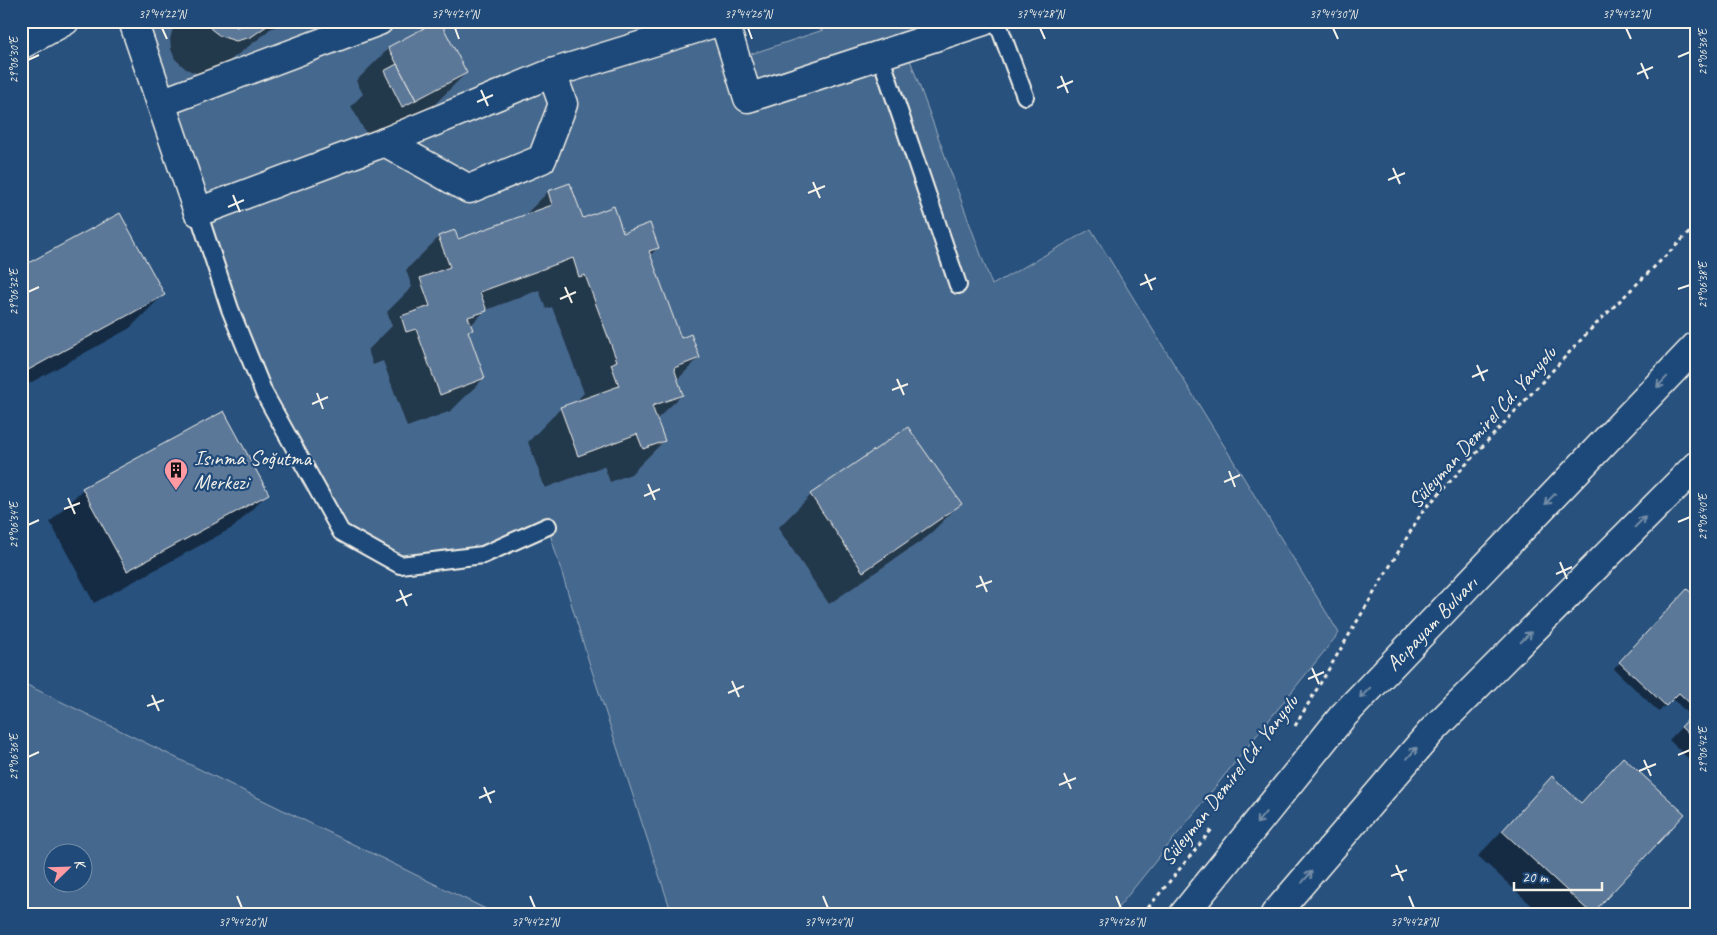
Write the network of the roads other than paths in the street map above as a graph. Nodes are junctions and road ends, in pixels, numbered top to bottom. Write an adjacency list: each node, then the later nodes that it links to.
1 (65, 21): 7 (street)
2 (133, 21): 11 (street)
3 (379, 21): 11 (street)
4 (723, 21): 8 (street); 9 (street)
5 (984, 21): 8 (street)
6 (997, 21): 10 (lane)
7 (21, 45)
8 (880, 55): 14 (lane)
9 (552, 73): 12 (street); 12 (street)
10 (1025, 96)
11 (161, 102): 13 (street)
12 (385, 142): 13 (street)
13 (198, 212): 18 (lane)
14 (958, 285)
15 (1696, 346): 19 (street, Acıpayam Bulvarı, one-way to 19)
16 (1696, 466): 17 (street)
17 (1684, 488): 20 (street, one-way to 17)
18 (548, 526)
19 (1184, 914)
20 (1275, 914)

